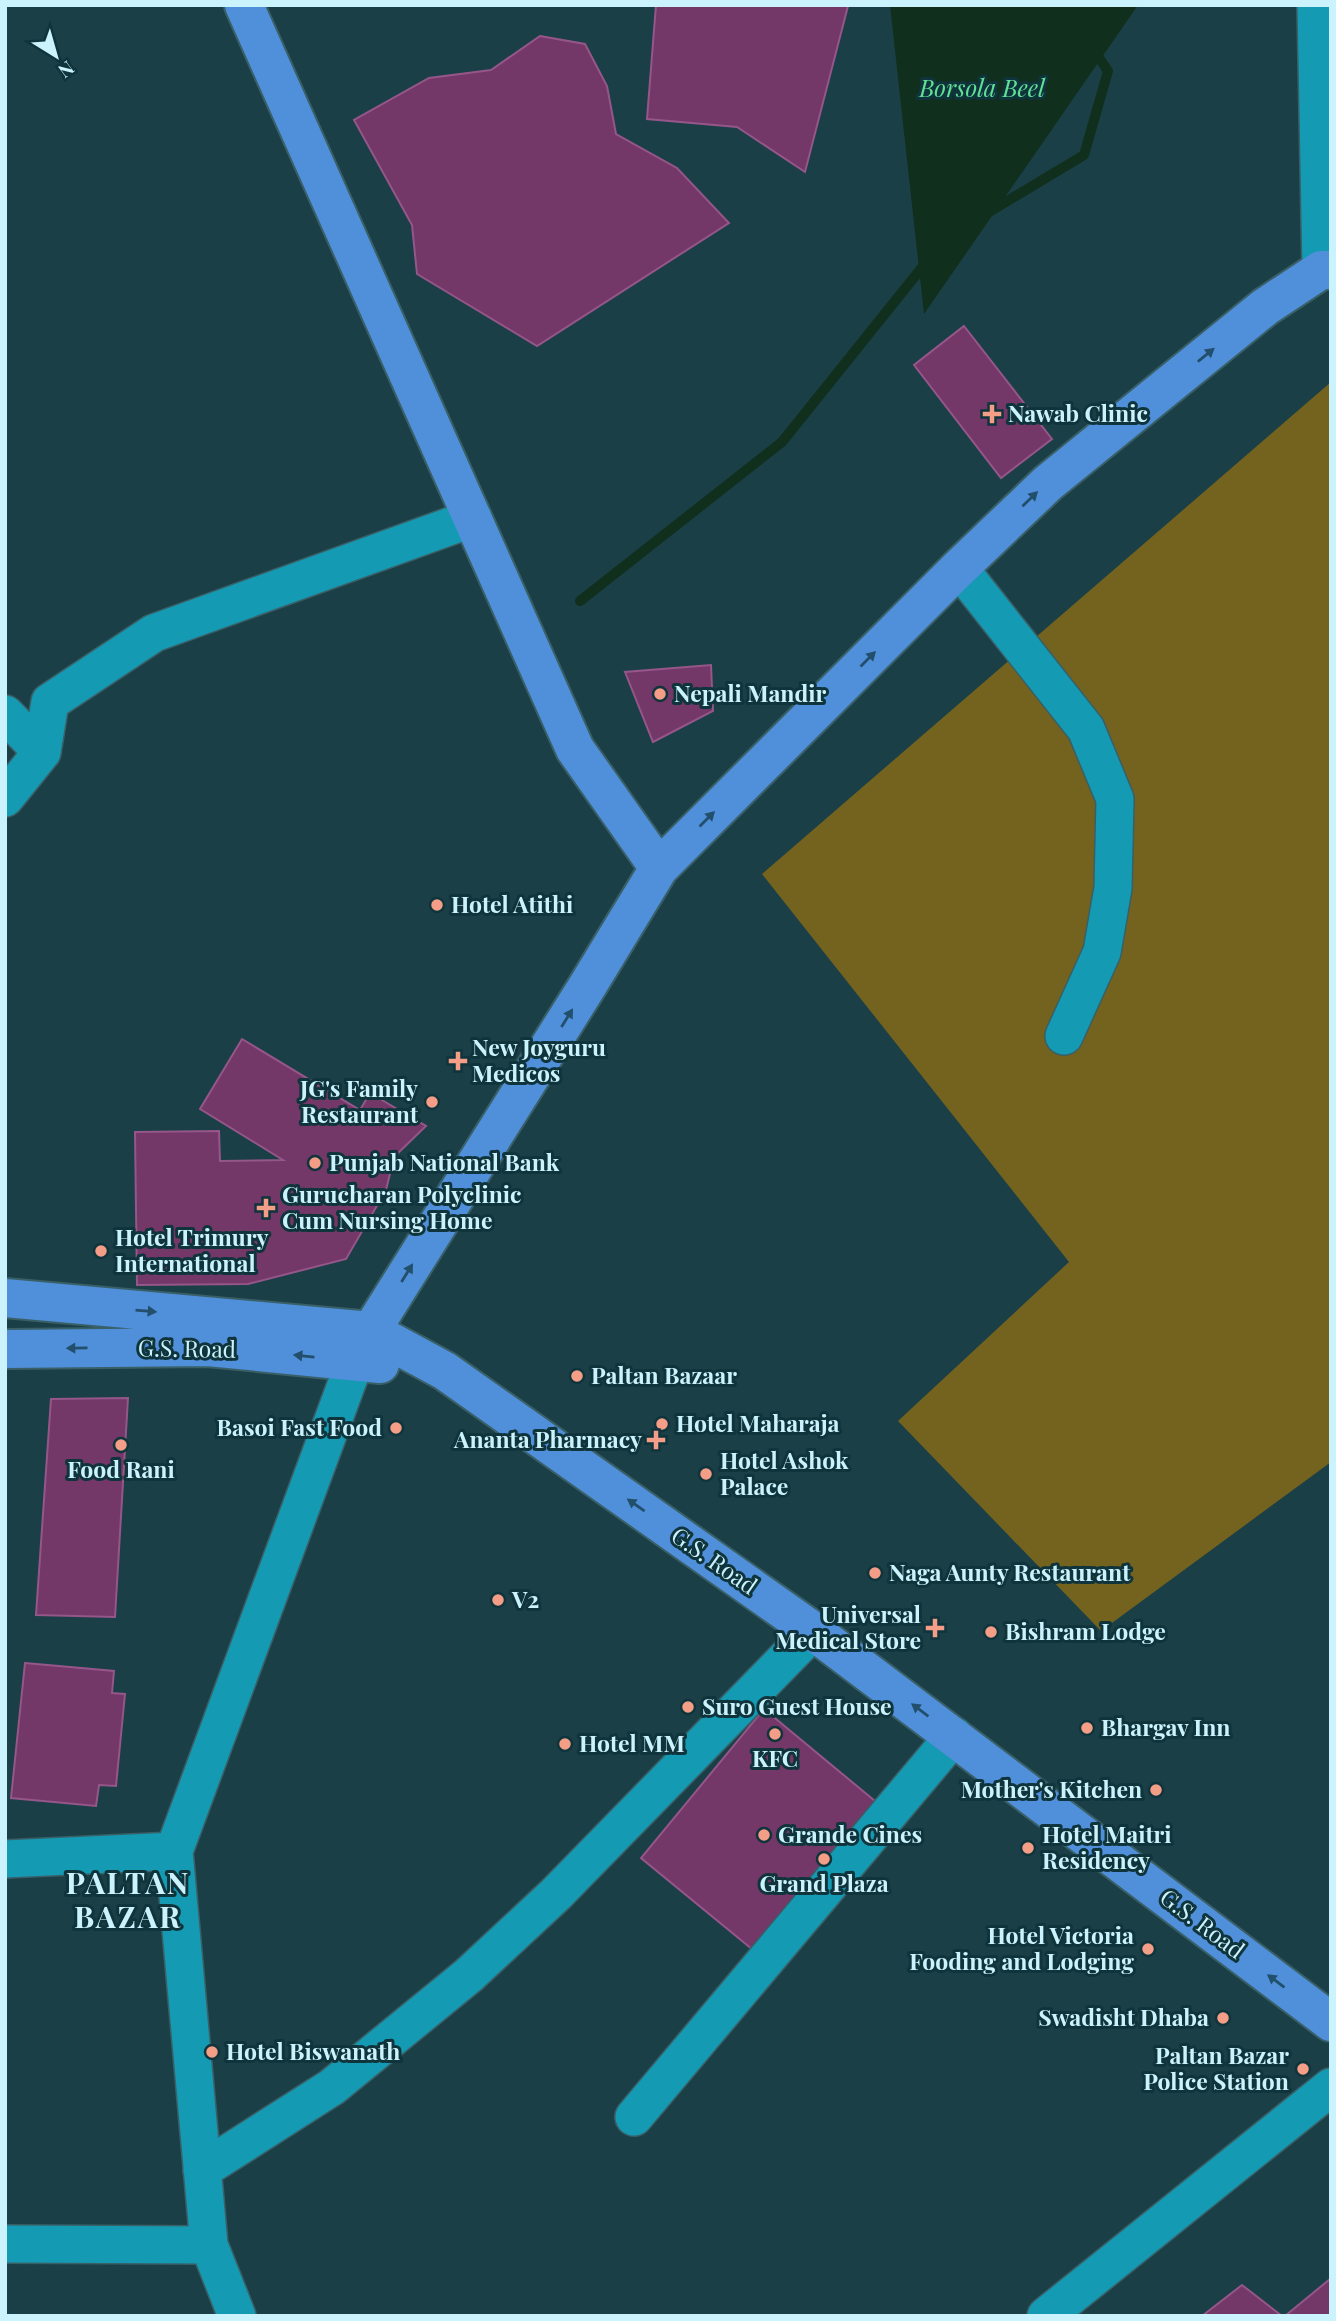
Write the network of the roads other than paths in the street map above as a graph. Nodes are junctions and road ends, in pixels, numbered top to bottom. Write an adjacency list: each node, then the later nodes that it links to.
1 (244, 5): 4 (main road)
2 (1316, 5): 3 (street)
3 (1326, 270): 5 (main road, one-way to 3)
4 (473, 518): 7 (street); 9 (main road)
5 (959, 568): 9 (main road, one-way to 5); 10 (street)
6 (5, 714): 7 (street)
7 (42, 752): 8 (street)
8 (5, 798)
9 (659, 868): 12 (main road, one-way to 9)
10 (1064, 1036)
11 (5, 1298): 12 (main road, G.S. Road, one-way to 12)
12 (363, 1346): 13 (main road, G.S. Road, one-way to 13); 14 (main road, G.S. Road, one-way to 12); 16 (street)
13 (5, 1349)
14 (813, 1631): 15 (main road, G.S. Road, one-way to 14); 21 (street)
15 (954, 1736): 18 (main road, G.S. Road, one-way to 15); 20 (street)
16 (174, 1851): 17 (street); 21 (street)
17 (5, 1859)
18 (1331, 2022)
19 (1331, 2087): 25 (street)
20 (635, 2116)
21 (202, 2170): 23 (street)
22 (5, 2244): 23 (street)
23 (209, 2245): 24 (street)
24 (237, 2316)
25 (1046, 2316)

